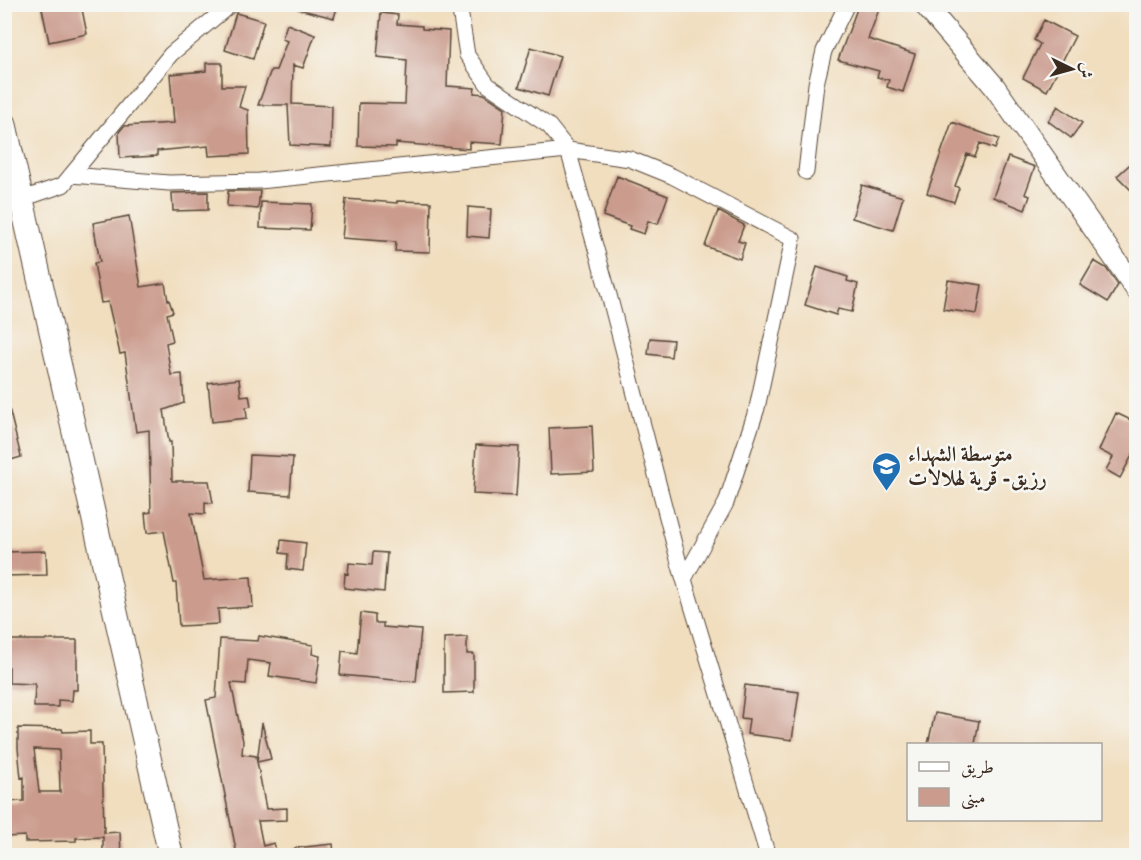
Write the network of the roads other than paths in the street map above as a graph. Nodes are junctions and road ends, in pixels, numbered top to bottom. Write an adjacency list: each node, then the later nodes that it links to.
1 (231, 4): 8 (street)
2 (459, 4): 6 (street)
3 (847, 4): 7 (street)
4 (924, 4): 10 (street)
5 (4, 123): 9 (main road)
6 (568, 150): 8 (street); 11 (street); 11 (street)
7 (806, 172)
8 (71, 176): 9 (street)
9 (22, 199): 12 (main road)
10 (1137, 289)
11 (684, 579): 13 (street)
12 (171, 855)
13 (768, 855)

